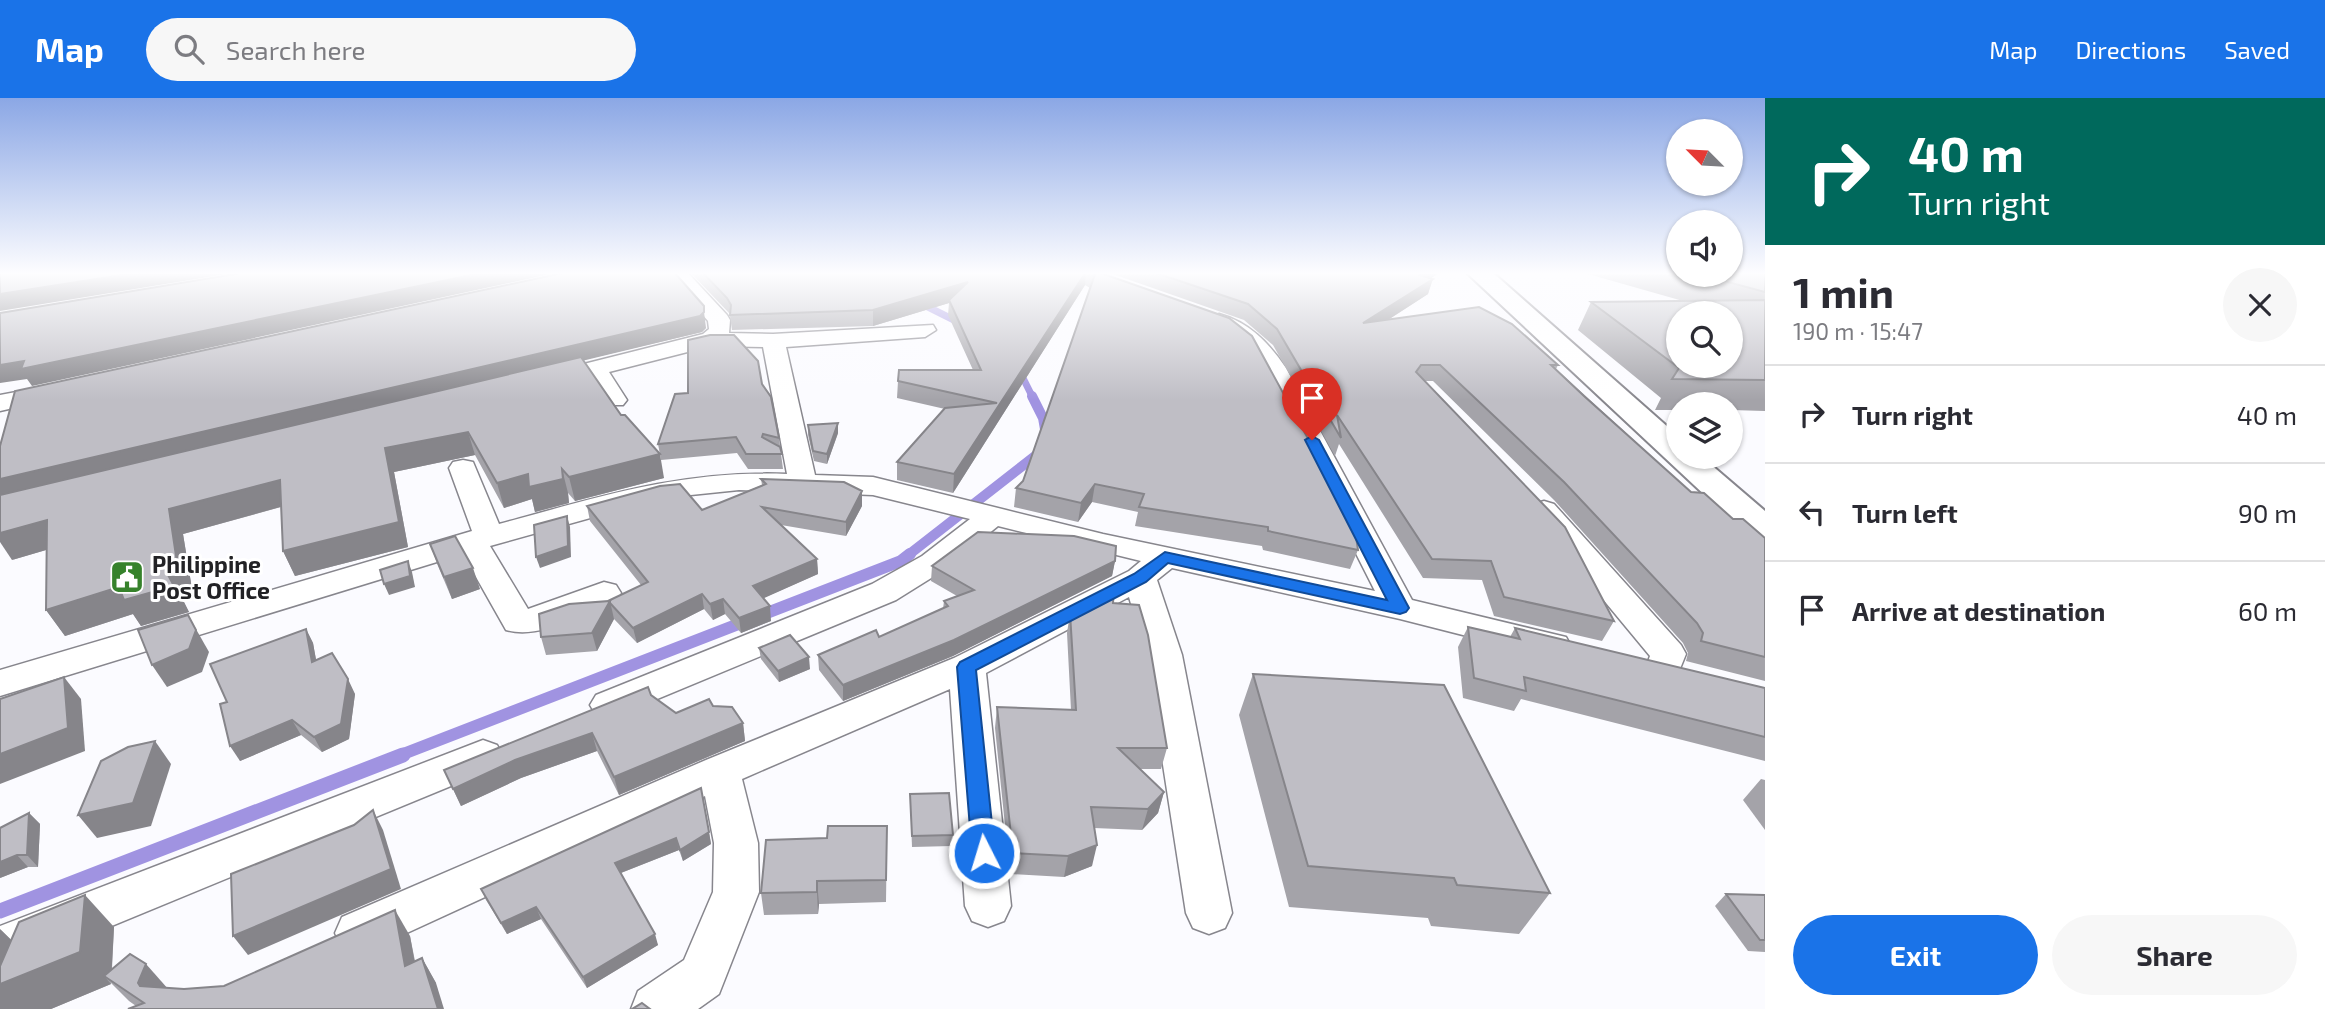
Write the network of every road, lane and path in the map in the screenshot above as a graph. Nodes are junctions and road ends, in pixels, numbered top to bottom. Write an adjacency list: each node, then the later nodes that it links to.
1 (714, 315): 5 (street)
2 (1200, 315): 22 (street)
3 (1525, 315): 12 (main road)
4 (925, 330): 6 (street)
5 (711, 339): 6 (street); 7 (street)
6 (773, 341): 15 (street)
7 (595, 369): 8 (street); 10 (street)
8 (527, 385)
9 (74, 387): 11 (street)
10 (614, 400)
11 (0, 403)
12 (1666, 442)
13 (463, 468): 19 (street)
14 (1696, 469): 18 (main road)
15 (802, 481): 17 (street); 19 (street)
16 (1523, 488): 25 (street)
17 (977, 512): 20 (street); 27 (street)
18 (1761, 523)
19 (480, 539): 21 (street); 26 (street)
20 (1152, 568): 22 (street); 24 (street); 31 (street)
21 (604, 593)
22 (1400, 608): 23 (street)
23 (1584, 654)
24 (967, 667): 29 (street); 30 (street)
25 (1698, 680)
26 (0, 683)
27 (576, 718)
28 (513, 744): 33 (street)
29 (720, 771): 32 (street); 34 (street)
30 (988, 906)
31 (1209, 913)
32 (328, 947)
33 (0, 949)
34 (656, 1009)

